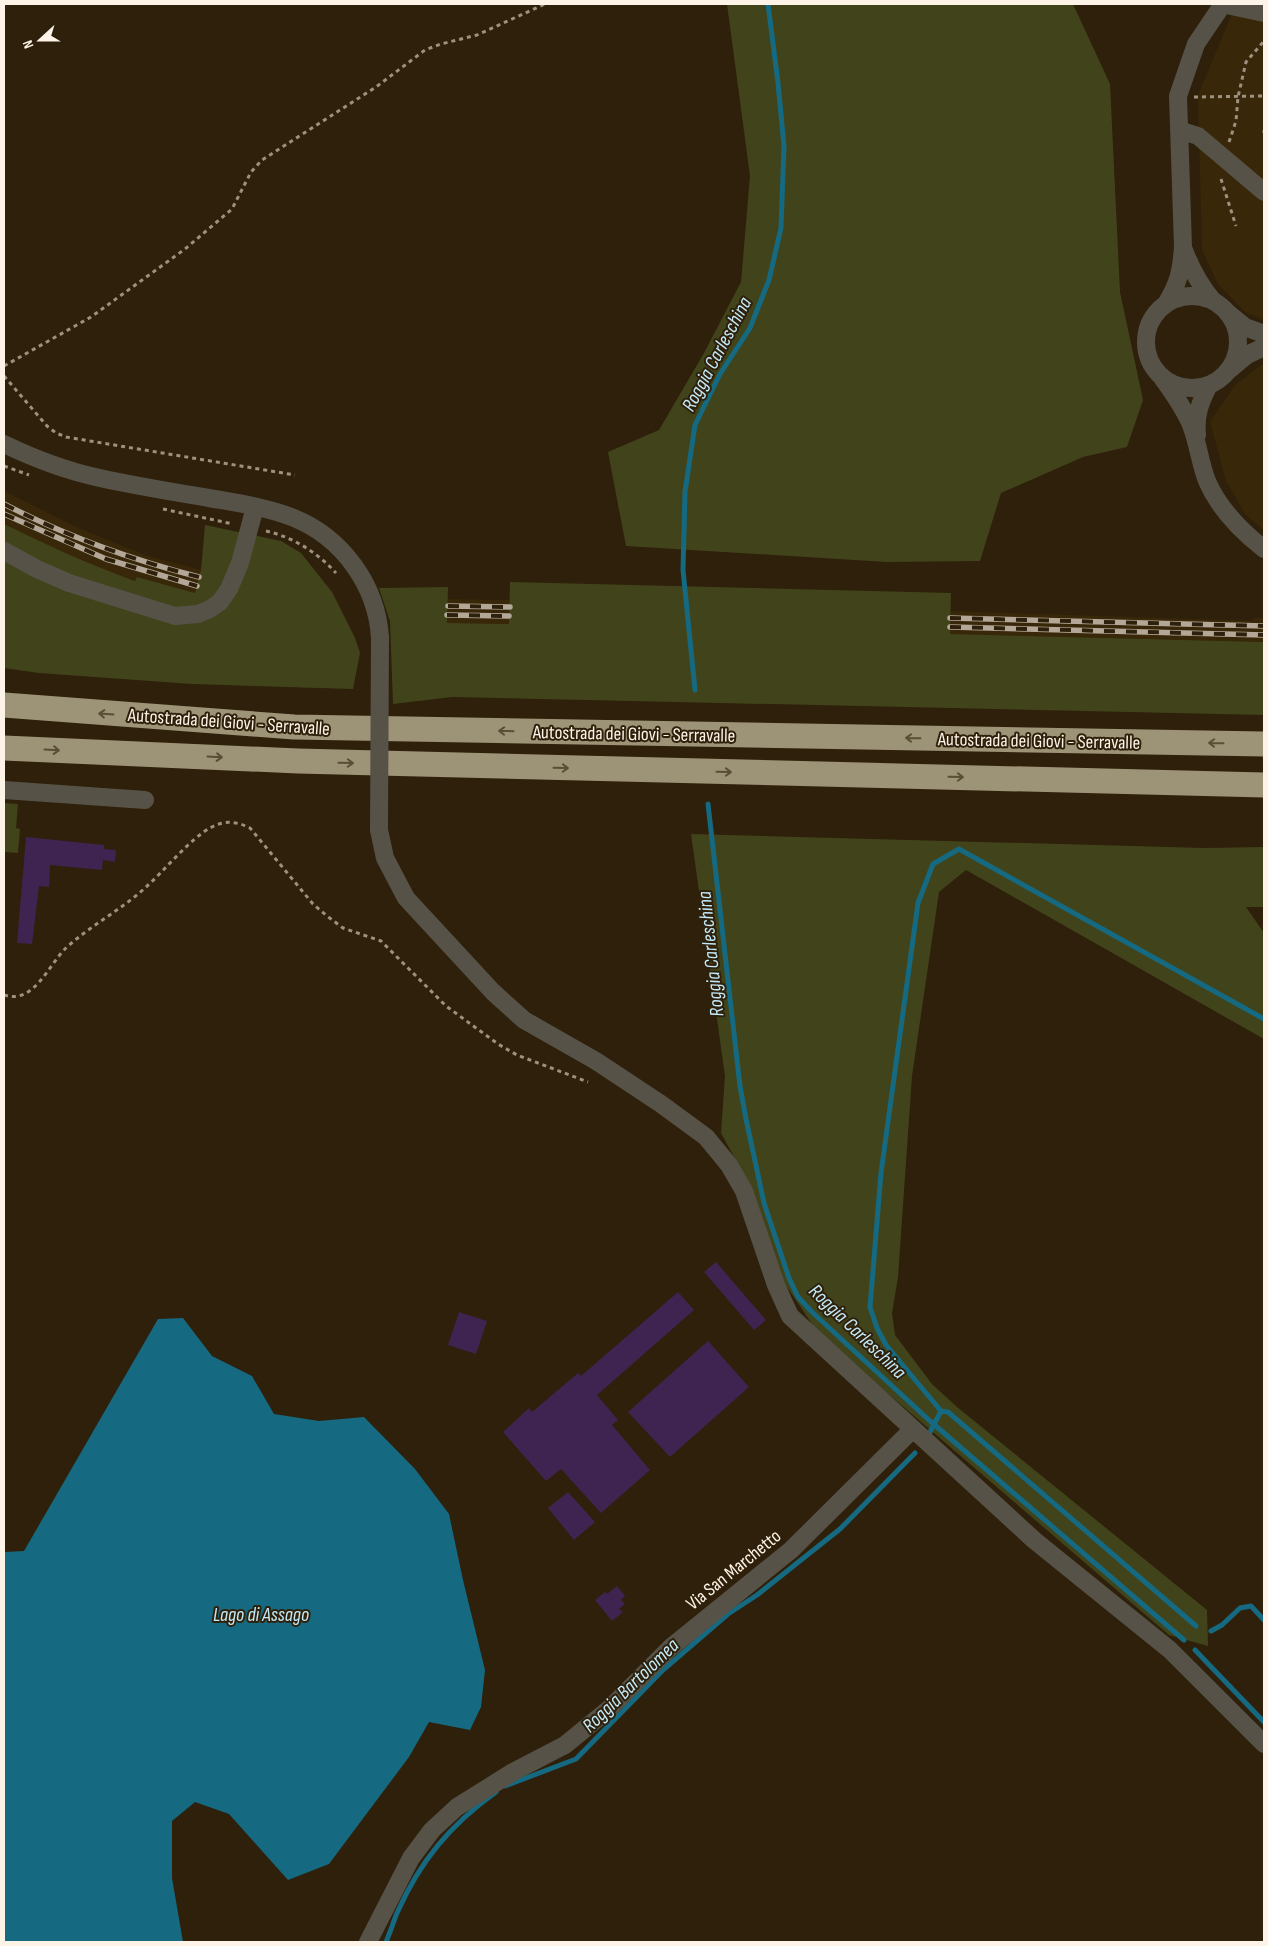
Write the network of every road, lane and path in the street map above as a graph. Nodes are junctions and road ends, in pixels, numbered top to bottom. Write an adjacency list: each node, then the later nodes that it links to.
1 (545, 4): 17 (path)
2 (1222, 4): 3 (street); 5 (street)
3 (1264, 13)
4 (1264, 41): 7 (path)
5 (1178, 96): 7 (path); 8 (street)
6 (1264, 96): 7 (path)
7 (1238, 97): 9 (path)
8 (1179, 130): 9 (street); 12 (street)
9 (1224, 159): 10 (street); 11 (path)
10 (1264, 192)
11 (1236, 226)
12 (1183, 247): 13 (street); 14 (street)
13 (1166, 304): 14 (street); 20 (street)
14 (1219, 306): 15 (street); 18 (street)
15 (1264, 334)
16 (1264, 347): 18 (street)
17 (4, 366)
18 (1229, 370): 21 (street)
19 (4, 376): 25 (path)
20 (1161, 376): 21 (street); 23 (street)
21 (1209, 385): 23 (street)
22 (4, 444): 27 (street)
23 (1199, 453): 30 (street)
24 (4, 466): 26 (path)
25 (295, 474)
26 (32, 476)
27 (255, 507): 29 (street); 41 (street, bridge)
28 (162, 509): 29 (path)
29 (250, 528): 31 (street); 32 (path)
30 (1264, 549)
31 (4, 551)
32 (338, 576)
33 (4, 706): 34 (highway, Autostrada dei Giovi - Serravalle, one-way to 33)
34 (1264, 744)
35 (4, 748): 36 (highway, Autostrada dei Giovi - Serravalle, one-way to 36)
36 (1264, 785)
37 (4, 790): 38 (street)
38 (145, 800)
39 (4, 995): 40 (path)
40 (588, 1082)
41 (913, 1429): 42 (street); 43 (street, Via San Marchetto)
42 (1264, 1744)
43 (368, 1942)

